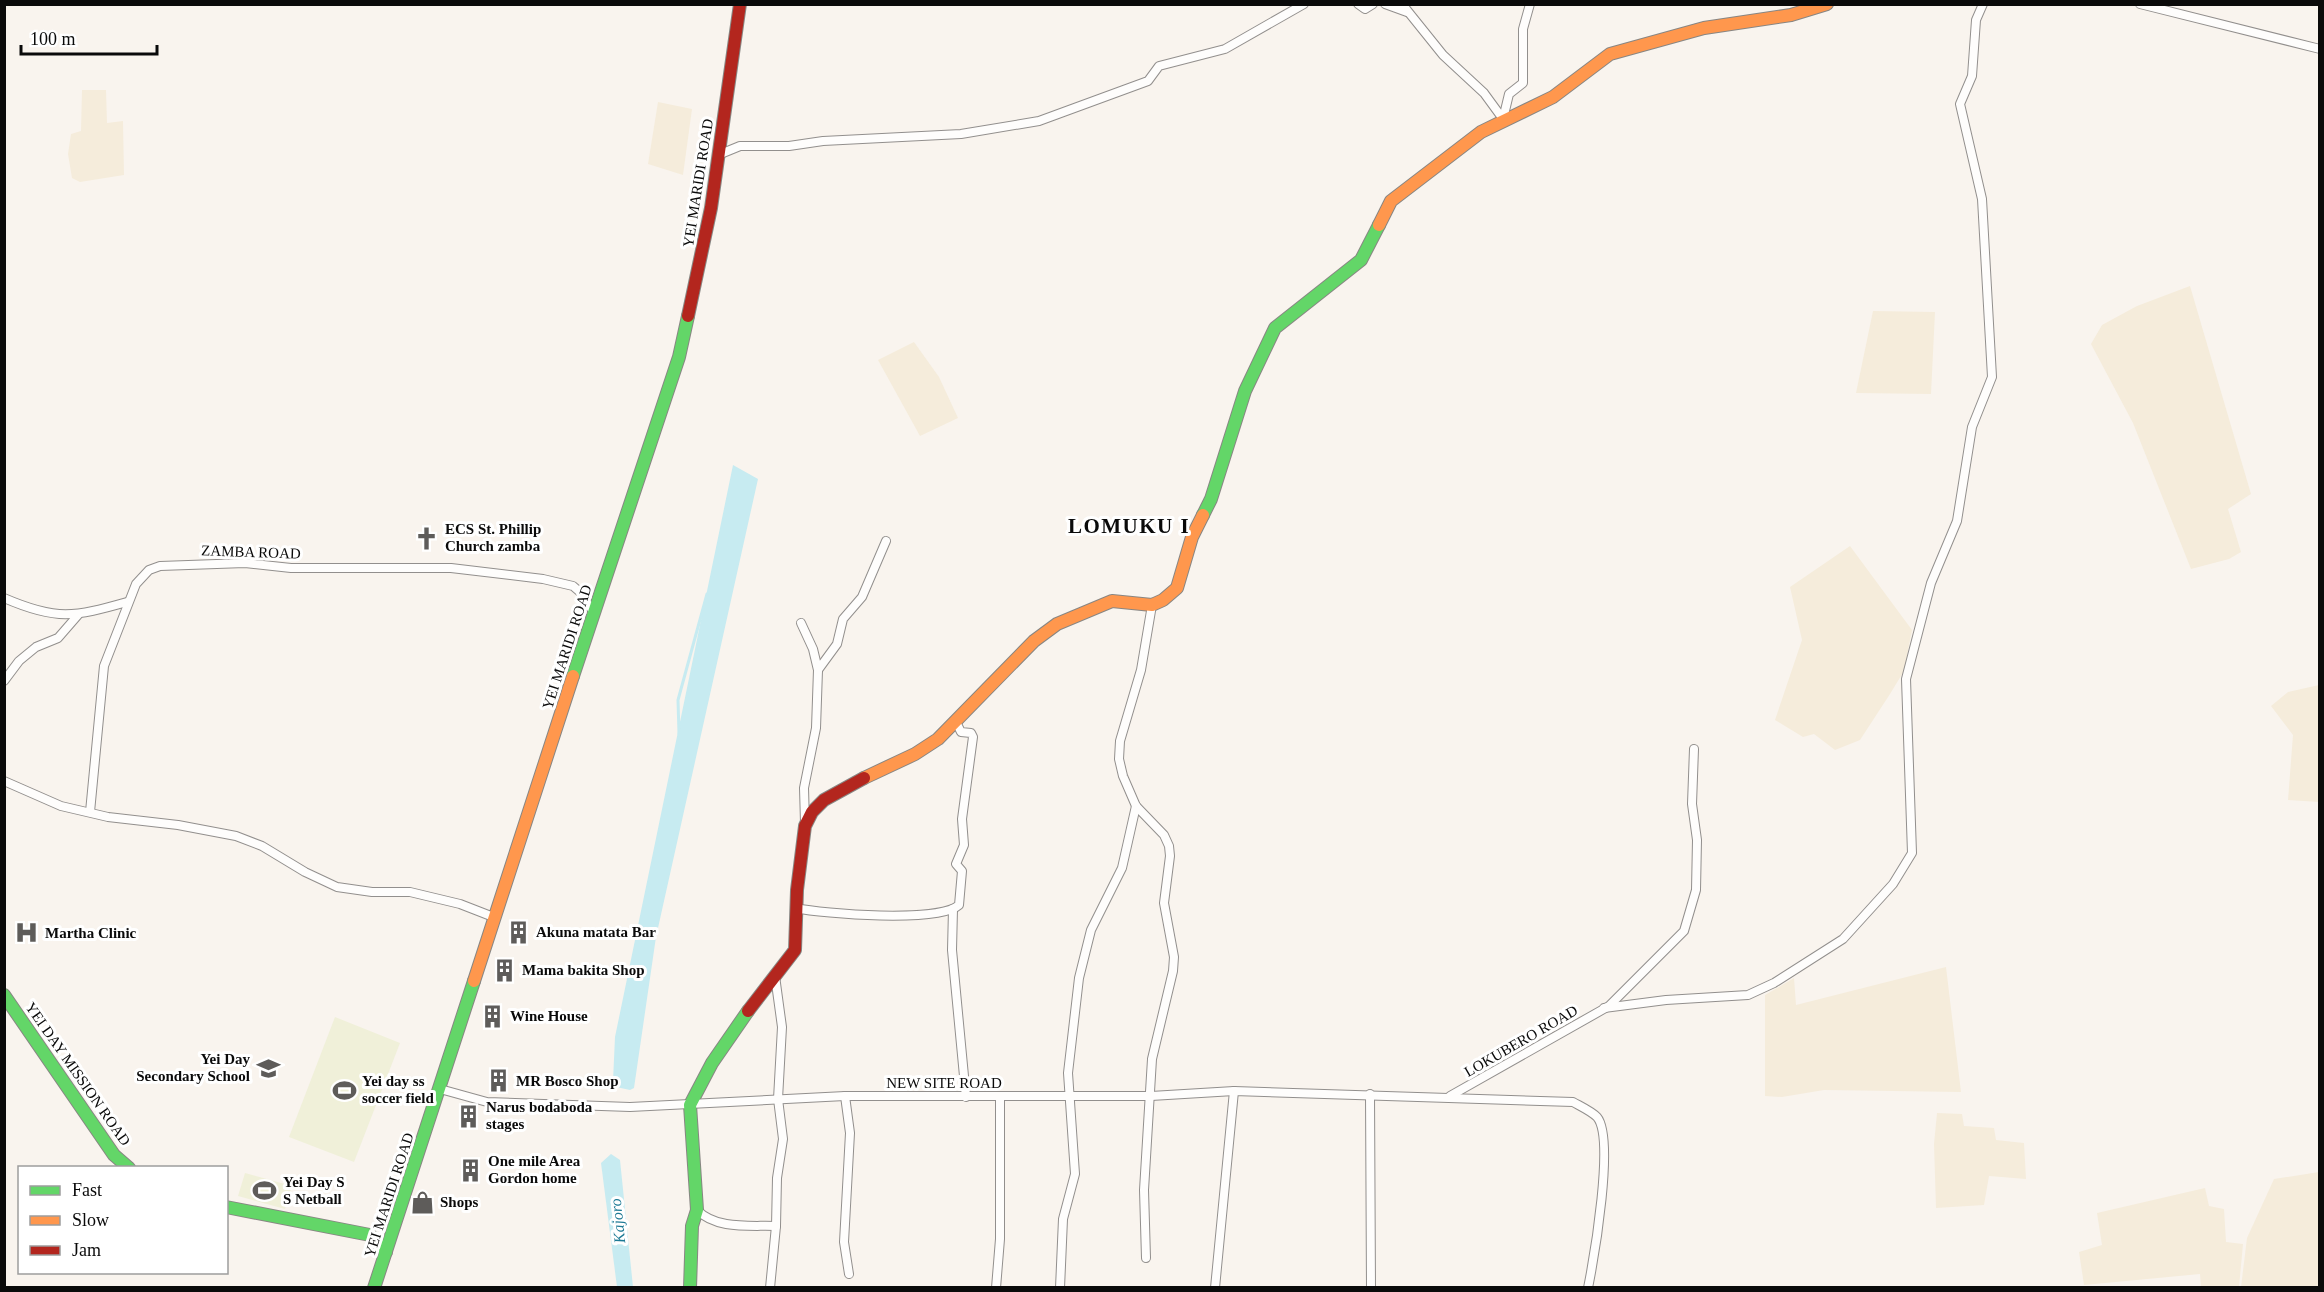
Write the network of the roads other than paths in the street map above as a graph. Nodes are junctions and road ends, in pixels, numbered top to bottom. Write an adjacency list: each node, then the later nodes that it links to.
1 (740, 4): 14 (street, YEI MARIDI ROAD)
2 (1304, 4): 14 (street)
3 (1358, 4): 4 (street)
4 (1373, 4)
5 (1385, 4): 11 (street)
6 (1402, 4): 11 (street)
7 (1530, 4): 13 (street)
8 (1827, 4): 13 (street)
9 (1983, 4): 35 (street)
10 (2140, 4): 12 (street)
11 (1411, 13): 13 (street)
12 (2319, 49)
13 (1503, 119): 18 (street)
14 (718, 156): 19 (street, YEI MARIDI ROAD)
15 (886, 541): 22 (street)
16 (4, 598): 20 (street)
17 (127, 602): 19 (street, ZAMBA ROAD); 20 (street); 28 (street, ZAMBA ROAD)
18 (1152, 605): 24 (street); 27 (street)
19 (594, 613): 32 (street, YEI MARIDI ROAD)
20 (78, 614): 23 (street)
21 (801, 623): 22 (street)
22 (818, 670): 29 (street)
23 (4, 681)
24 (956, 722): 29 (street); 31 (street)
25 (1694, 749): 35 (street)
26 (4, 781): 28 (street)
27 (1136, 806): 40 (street); 44 (street)
28 (90, 812): 32 (street)
29 (805, 826): 30 (street)
30 (796, 908): 31 (street); 33 (street)
31 (953, 909): 42 (street)
32 (496, 918): 36 (street, YEI MARIDI ROAD)
33 (775, 976): 45 (street); 46 (street)
34 (4, 995): 47 (street, YEI DAY MISSION ROAD)
35 (1604, 1008): 41 (street, LOKUBERO ROAD)
36 (440, 1089): 46 (street, NEW SITE ROAD); 51 (street, YEI MARIDI ROAD)
37 (1234, 1091): 38 (street, NEW SITE ROAD); 40 (street, NEW SITE ROAD); 59 (street)
38 (1370, 1094): 41 (street, NEW SITE ROAD); 60 (street)
39 (845, 1096): 42 (street, NEW SITE ROAD); 45 (street, NEW SITE ROAD); 53 (street)
40 (1151, 1096): 44 (street, NEW SITE ROAD); 52 (street)
41 (1450, 1096): 61 (street, NEW SITE ROAD)
42 (966, 1097): 43 (street, NEW SITE ROAD)
43 (1000, 1097): 44 (street, NEW SITE ROAD); 57 (street)
44 (1070, 1097): 58 (street)
45 (778, 1099): 46 (street, NEW SITE ROAD); 50 (street)
46 (690, 1105): 49 (street)
47 (128, 1166)
48 (228, 1207): 51 (street)
49 (698, 1210): 50 (street); 55 (street)
50 (776, 1226): 56 (street)
51 (386, 1252): 54 (street, YEI MARIDI ROAD)
52 (1146, 1258)
53 (849, 1274)
54 (375, 1287)
55 (690, 1287)
56 (770, 1287)
57 (996, 1287)
58 (1060, 1287)
59 (1215, 1287)
60 (1371, 1287)
61 (1588, 1287)

